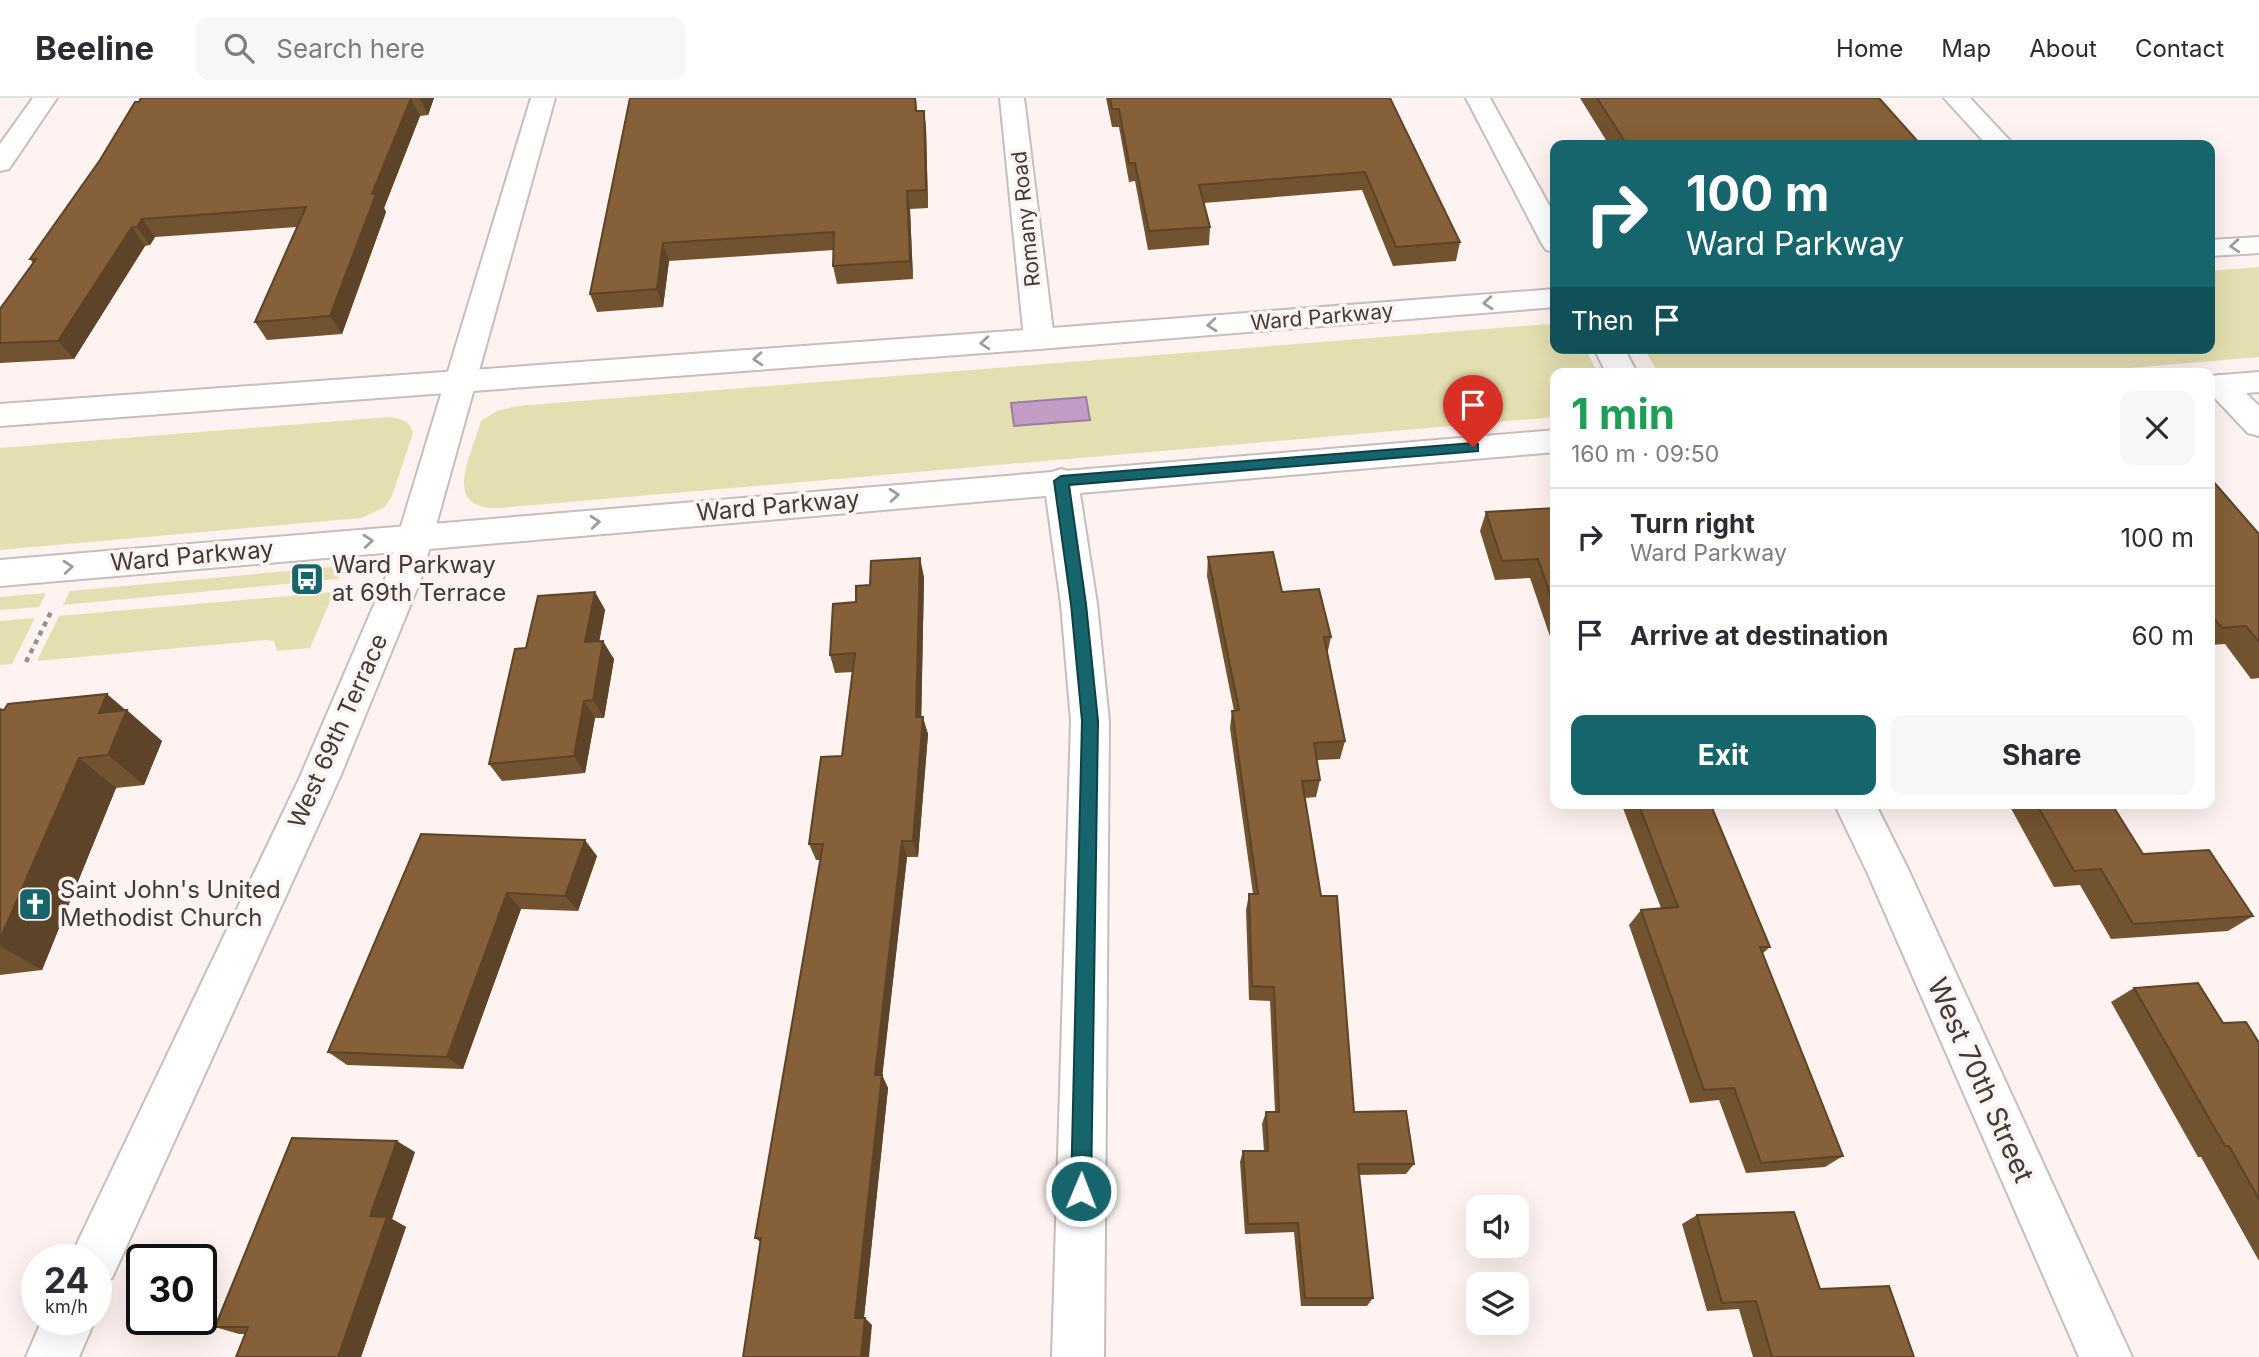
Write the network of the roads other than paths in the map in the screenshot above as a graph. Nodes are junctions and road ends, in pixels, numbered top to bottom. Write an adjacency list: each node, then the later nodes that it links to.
1 (46, 98): 7 (street)
2 (544, 98): 13 (street, West 69th Terrace)
3 (1012, 98): 12 (street, Romany Road)
4 (1478, 98): 8 (street)
5 (1956, 98): 6 (street)
6 (1996, 140)
7 (0, 163)
8 (1550, 233)
9 (2259, 245): 10 (street, one-way to 10)
10 (2215, 248)
11 (1550, 298): 12 (street, Ward Parkway, one-way to 12)
12 (1039, 340): 13 (street, Ward Parkway, one-way to 13)
13 (462, 380): 16 (street, Ward Parkway); 20 (street, West 69th Terrace)
14 (2259, 382): 15 (street)
15 (2215, 386): 17 (street)
16 (0, 415)
17 (2259, 425)
18 (1550, 440): 19 (street, Ward Parkway)
19 (1061, 481): 20 (street, Ward Parkway, one-way to 19); 26 (street)
20 (414, 537): 21 (street, Ward Parkway, one-way to 20); 23 (street, West 69th Terrace)
21 (0, 573)
22 (1857, 809): 27 (street, West 70th Street)
23 (101, 1244)
24 (62, 1335): 25 (street)
25 (52, 1357)
26 (1078, 1357)
27 (2106, 1357)

